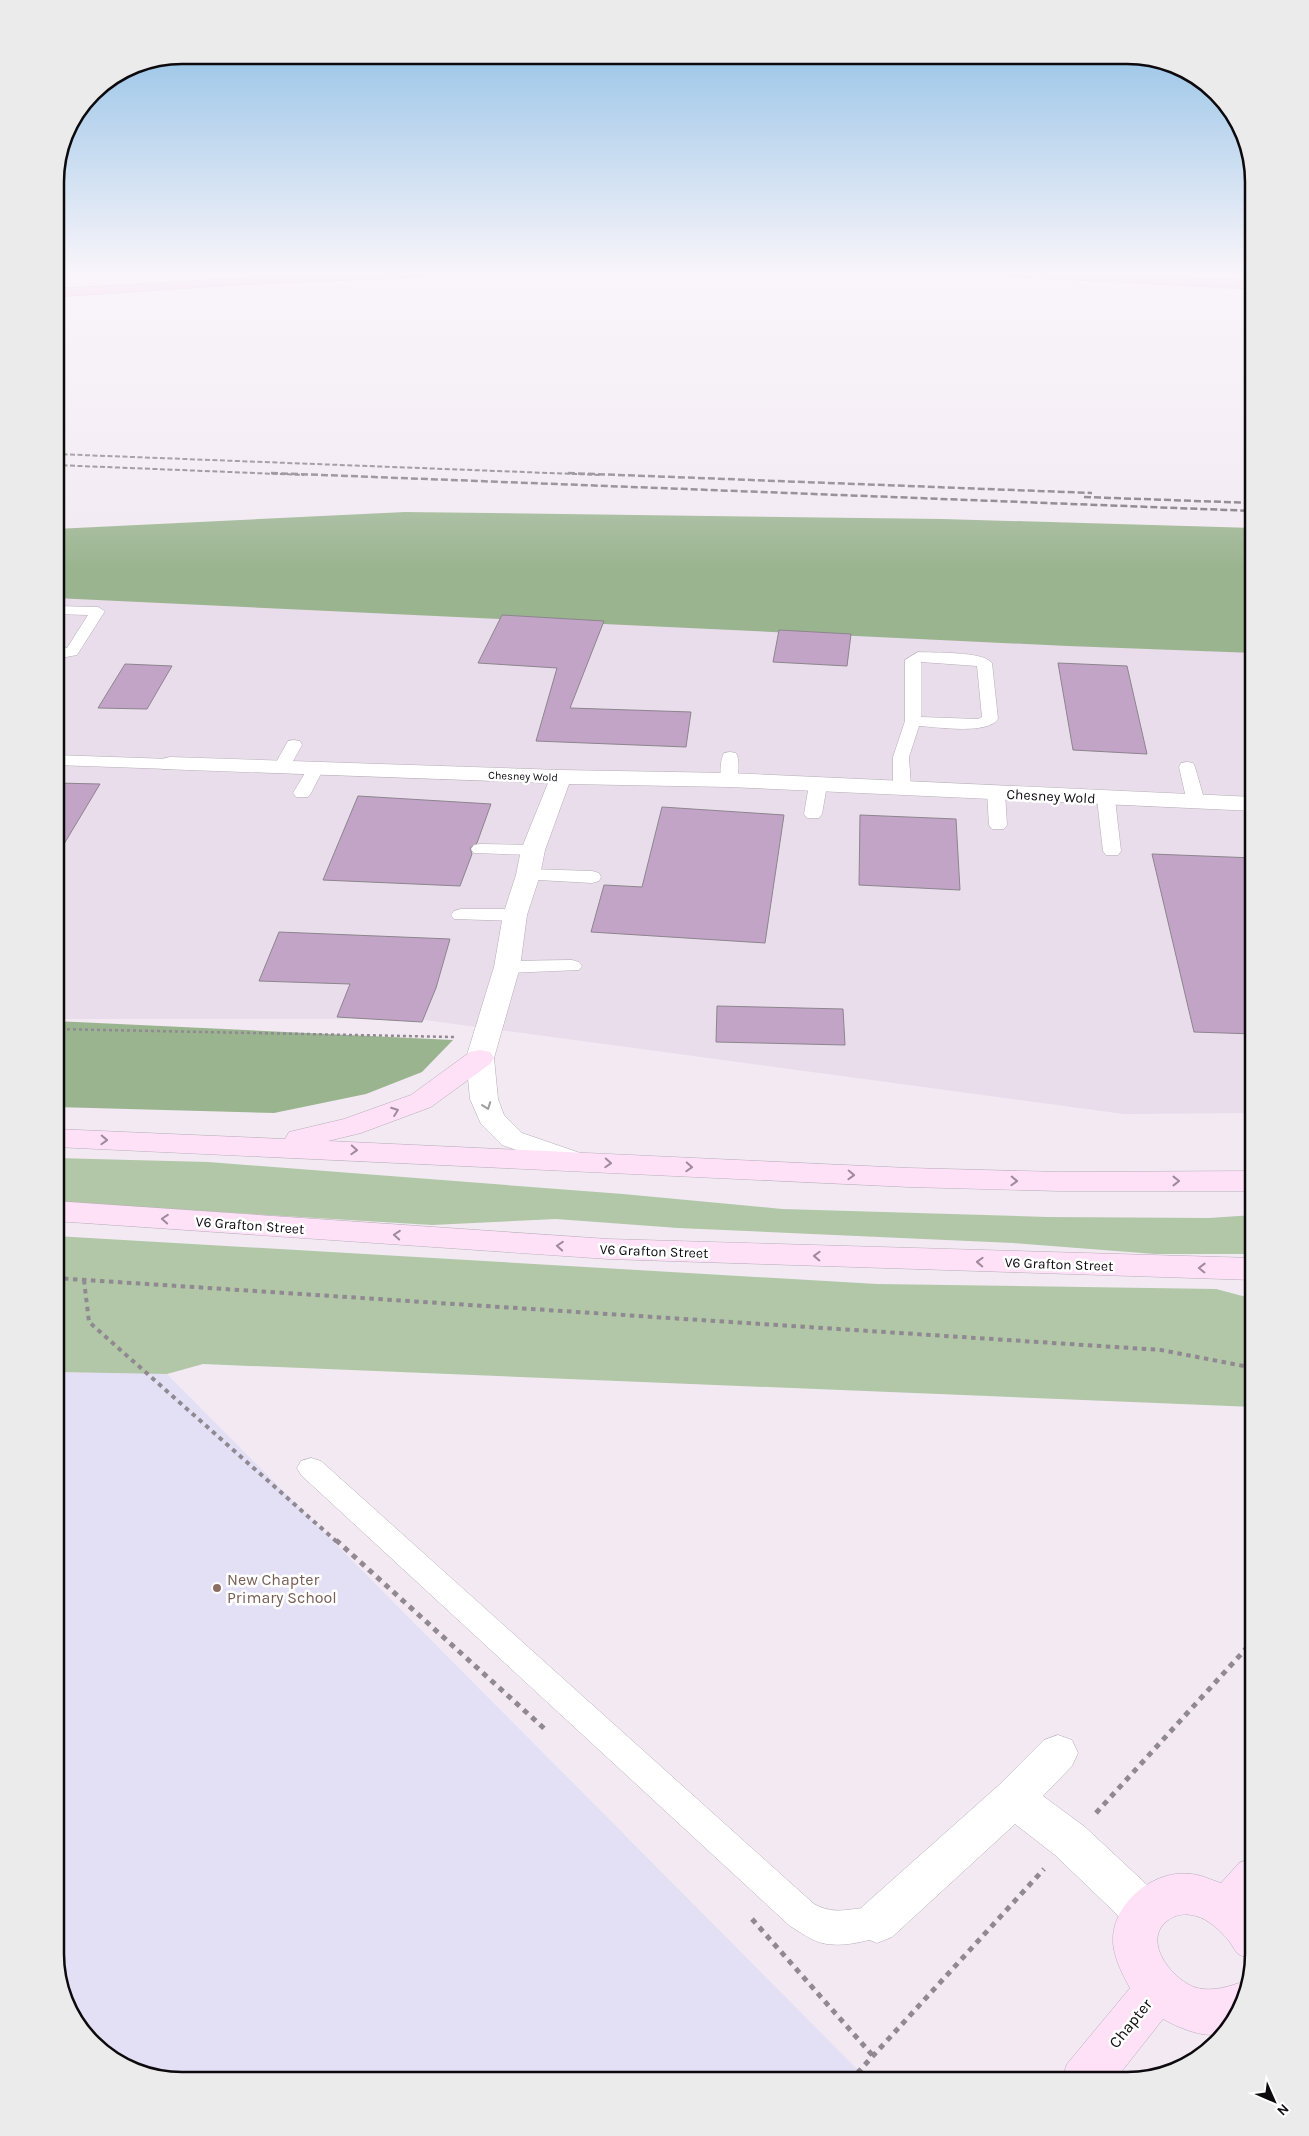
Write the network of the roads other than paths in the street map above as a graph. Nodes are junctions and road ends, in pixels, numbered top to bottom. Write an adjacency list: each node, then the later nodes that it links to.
1 (64, 610): 2 (lane)
2 (64, 653)
3 (913, 721): 3 (lane); 14 (lane)
4 (294, 745): 8 (lane)
5 (730, 757): 12 (lane)
6 (64, 760): 7 (lane)
7 (170, 764): 8 (street, Chesney Wold)
8 (282, 766): 10 (street, Chesney Wold)
9 (1187, 767): 18 (lane)
10 (316, 768): 11 (street, Chesney Wold); 15 (lane)
11 (561, 777): 12 (street, Chesney Wold); 23 (street)
12 (729, 780): 13 (street, Chesney Wold)
13 (818, 784): 14 (street, Chesney Wold); 20 (lane)
14 (902, 788): 16 (street, Chesney Wold)
15 (302, 793)
16 (996, 793): 17 (street, Chesney Wold); 21 (lane, Chesney Wold)
17 (1106, 799): 18 (street, Chesney Wold); 24 (lane, Chesney Wold)
18 (1196, 802): 19 (street, Chesney Wold)
19 (1245, 804)
20 (812, 814)
21 (998, 825)
22 (480, 850): 23 (lane)
23 (533, 850): 25 (street)
24 (1112, 851)
25 (528, 876): 26 (lane); 28 (street)
26 (592, 877)
27 (461, 915): 28 (lane)
28 (516, 915): 30 (street)
29 (572, 966): 30 (lane)
30 (507, 967): 31 (street)
31 (482, 1048): 33 (street, one-way to 31); 34 (street, one-way to 34)
32 (64, 1138): 33 (street, one-way to 33)
33 (263, 1146): 34 (street, one-way to 34)
34 (576, 1162): 35 (street, one-way to 35)
35 (1245, 1181)
36 (64, 1212): 37 (street, V6 Grafton Street, one-way to 36)
37 (1245, 1269)
38 (311, 1468): 44 (lane)
39 (1058, 1753): 40 (street)
40 (1014, 1798): 43 (street); 44 (street)
41 (1245, 1887): 42 (street)
42 (1227, 1908): 43 (street); 45 (street)
43 (1145, 1912): 46 (street)
44 (876, 1922)
45 (1245, 1925)
46 (1158, 1989): 47 (street); 48 (street, Chapter)
47 (1232, 2007)
48 (1091, 2072)

